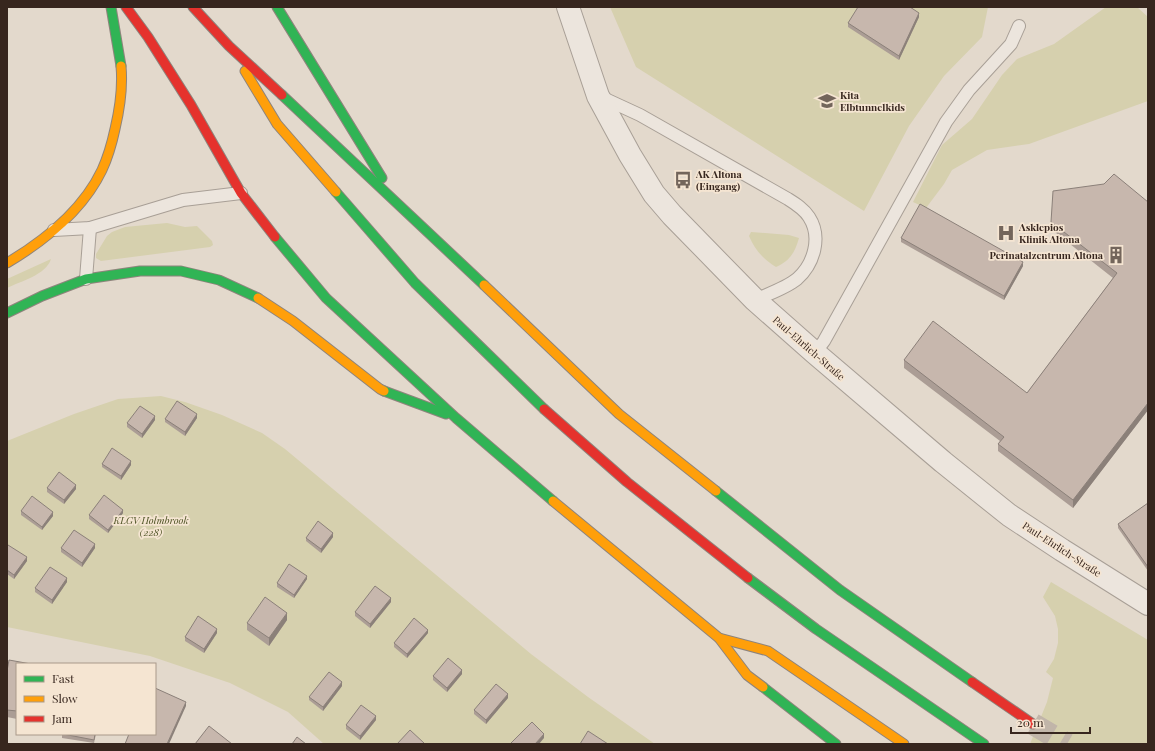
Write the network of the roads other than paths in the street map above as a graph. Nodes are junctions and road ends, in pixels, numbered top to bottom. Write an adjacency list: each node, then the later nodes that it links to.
1 (111, 7): 12 (highway)
2 (126, 7): 9 (highway)
3 (193, 7): 7 (highway)
4 (277, 7): 10 (highway)
5 (568, 7): 8 (street, Paul-Ehrlich-Straße)
6 (1019, 26): 17 (lane)
7 (229, 46): 10 (highway); 24 (highway)
8 (598, 96): 15 (street, Paul-Ehrlich-Straße); 15 (lane)
9 (241, 193): 11 (lane); 18 (highway)
10 (397, 203): 21 (highway)
11 (90, 228): 12 (lane); 14 (lane)
12 (53, 230): 13 (highway)
13 (7, 263)
14 (86, 278): 16 (highway); 18 (highway)
15 (755, 300): 17 (street, Paul-Ehrlich-Straße)
16 (7, 313)
17 (815, 353): 19 (street, Paul-Ehrlich-Straße)
18 (456, 418): 20 (highway)
19 (1148, 604)
20 (719, 638): 22 (highway); 23 (highway)
21 (1034, 724)
22 (836, 744)
23 (904, 744)
24 (984, 744)

